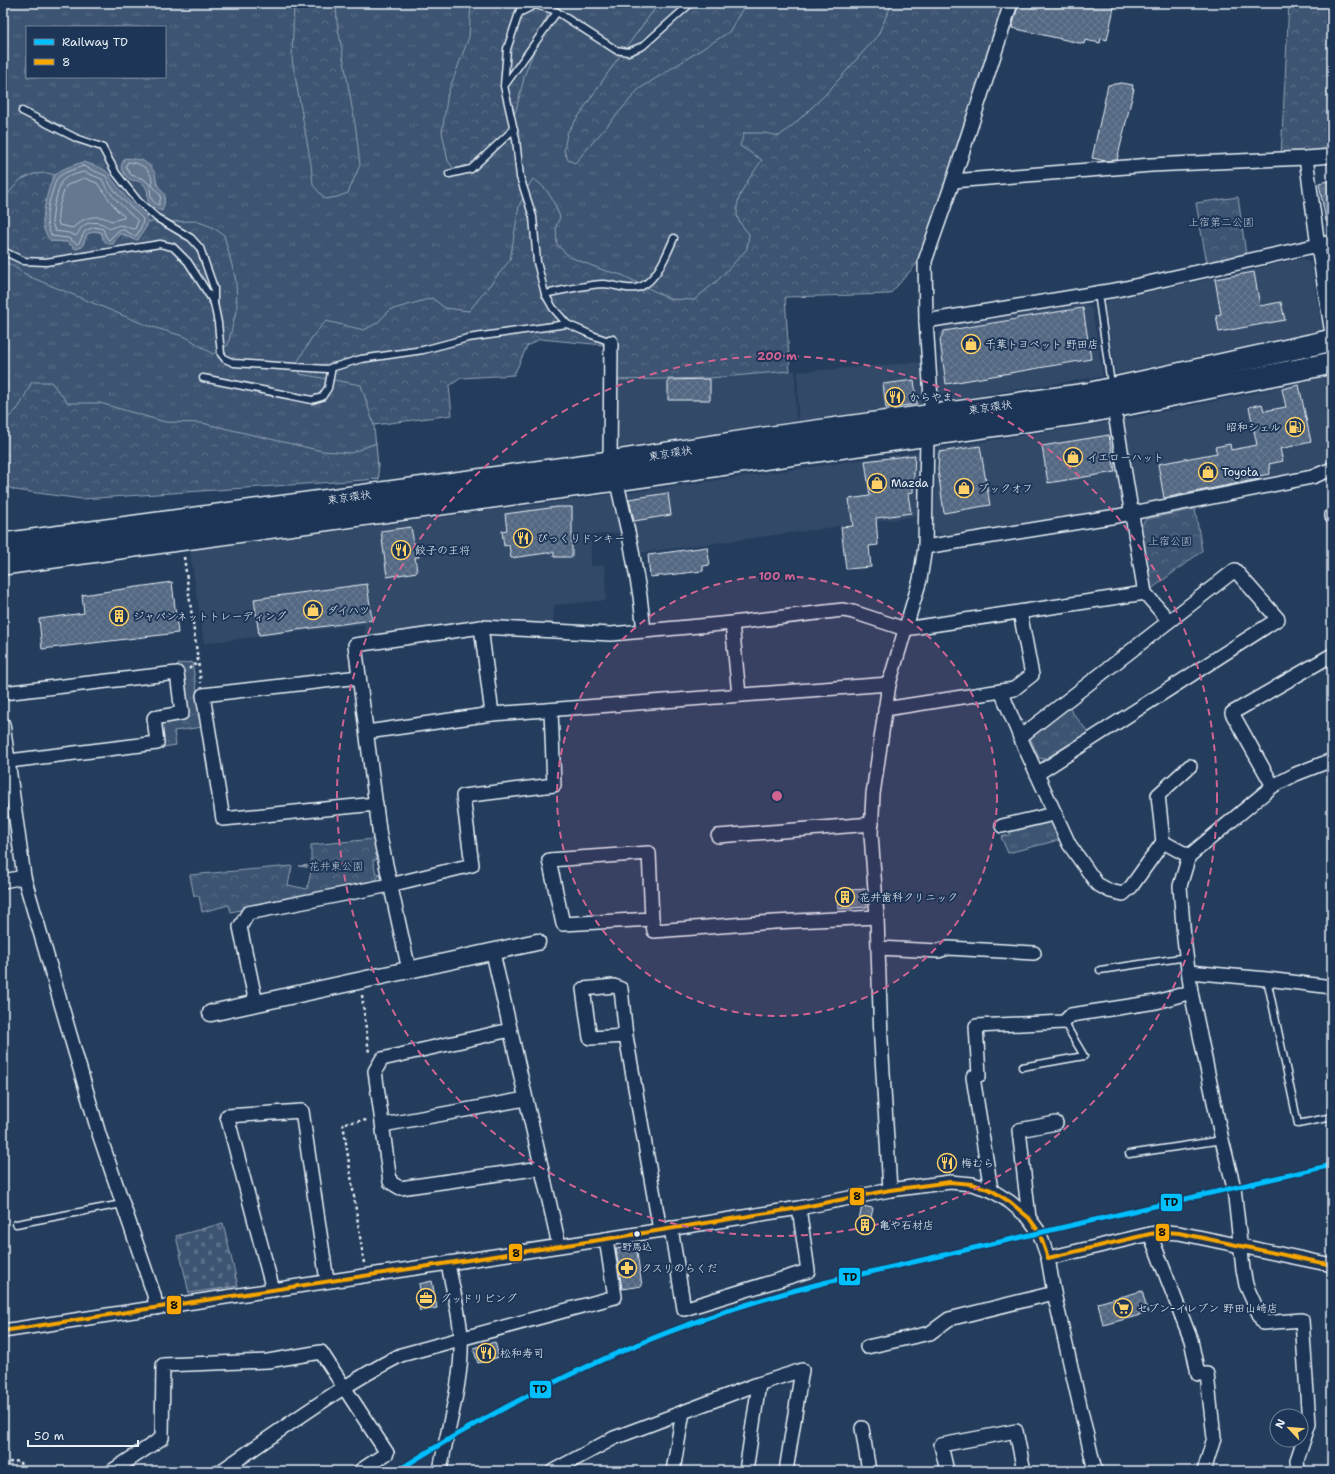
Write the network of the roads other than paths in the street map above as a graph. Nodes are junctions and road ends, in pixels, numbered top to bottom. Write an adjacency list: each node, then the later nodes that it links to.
1 (522, 3): 5 (lane)
2 (691, 3): 4 (lane)
3 (1011, 3): 12 (street)
4 (557, 12): 5 (lane); 6 (lane)
5 (519, 13): 6 (lane)
6 (504, 86): 8 (lane)
7 (22, 111): 19 (lane)
8 (514, 129): 11 (lane); 18 (lane)
9 (1332, 156): 10 (street)
10 (1306, 158): 12 (street); 15 (street)
11 (449, 174)
12 (953, 181): 20 (street)
13 (674, 238): 18 (lane)
14 (1332, 242): 15 (street)
15 (1318, 246): 17 (street); 22 (street)
16 (3, 251): 19 (lane)
17 (1098, 293): 20 (street); 27 (lane)
18 (545, 294): 21 (lane)
19 (214, 303): 26 (lane)
20 (926, 321): 30 (street)
21 (567, 324): 24 (lane); 26 (lane)
22 (1332, 334)
23 (1332, 340): 30 (highway, 東京環状)
24 (611, 342): 33 (street)
25 (1332, 363): 29 (highway, 東京環状)
26 (332, 367): 28 (lane)
27 (1110, 377)
28 (203, 378)
29 (1114, 408): 31 (highway, 東京環状); 34 (street)
30 (931, 415): 31 (street); 33 (highway, 東京環状)
31 (927, 436): 33 (highway, 東京環状); 36 (street)
32 (1332, 469): 34 (street)
33 (613, 471): 35 (highway, 東京環状); 37 (highway, 東京環状); 44 (street)
34 (1132, 513): 36 (street); 38 (street)
35 (3, 544)
36 (925, 547): 43 (street)
37 (3, 564)
38 (1145, 593): 39 (street); 40 (street)
39 (1020, 612): 43 (street); 48 (street)
40 (1169, 622): 56 (street); 60 (street)
41 (732, 623): 43 (street); 44 (street); 50 (street)
42 (481, 627): 44 (street); 46 (street); 53 (street)
43 (904, 629): 47 (street)
44 (644, 631)
45 (1332, 655): 61 (street)
46 (359, 677): 55 (street); 62 (street)
47 (889, 684): 50 (street); 51 (street)
48 (1001, 691): 51 (street); 56 (street)
49 (3, 694): 58 (street)
50 (739, 695): 52 (street)
51 (885, 709): 64 (street)
52 (551, 710): 53 (street); 71 (street)
53 (492, 714): 55 (street)
54 (3, 724): 58 (street)
55 (367, 732): 62 (street)
56 (1020, 737): 60 (street)
57 (1332, 760): 61 (street)
58 (9, 762): 69 (street)
59 (1190, 766): 67 (street)
60 (1037, 774): 63 (street)
61 (1273, 786): 68 (street)
62 (376, 804): 71 (street)
63 (1054, 814): 65 (street); 67 (street)
64 (872, 824): 66 (street); 72 (street)
65 (1002, 826)
66 (718, 836)
67 (1162, 842): 68 (street)
68 (1189, 856): 78 (street)
69 (24, 877): 70 (street); 100 (street)
70 (3, 882)
71 (390, 884): 79 (street); 85 (street)
72 (877, 917): 73 (street); 75 (street)
73 (652, 919): 73 (street)
74 (537, 942): 76 (street)
75 (878, 948): 77 (street); 98 (street)
76 (493, 952): 79 (street); 88 (street)
77 (1034, 952)
78 (1187, 957): 80 (lane); 81 (street)
79 (409, 970): 85 (street)
80 (1100, 970)
81 (1189, 972): 82 (street); 84 (street)
82 (1267, 978): 83 (street); 92 (lane)
83 (1332, 987)
84 (1191, 992): 87 (street); 95 (street)
85 (256, 1003): 86 (street)
86 (211, 1013)
87 (1064, 1022): 90 (lane); 99 (street)
88 (510, 1030): 91 (street); 93 (street)
89 (626, 1036): 89 (street); 104 (street)
90 (1022, 1067)
91 (525, 1100): 93 (street); 97 (street)
92 (1332, 1117)
93 (382, 1121): 97 (street)
94 (1056, 1123): 102 (street)
95 (1222, 1140): 96 (lane); 108 (street)
96 (1129, 1154)
97 (541, 1168): 107 (street)
98 (890, 1190): 99 (street); 101 (street)
99 (991, 1190): 102 (street)
100 (122, 1204): 103 (lane); 115 (street)
101 (799, 1208): 104 (street); 104 (street)
102 (1029, 1218): 109 (street)
103 (16, 1224)
104 (666, 1229): 106 (street)
105 (1150, 1234): 108 (street); 109 (street); 135 (street)
106 (606, 1239): 107 (street); 117 (street)
107 (559, 1245): 110 (street)
108 (1240, 1246): 111 (street); 136 (street)
109 (1048, 1258): 114 (street)
110 (448, 1263): 112 (street); 117 (street)
111 (1332, 1265)
112 (327, 1281): 113 (street); 113 (street)
113 (273, 1290): 115 (street)
114 (1054, 1293): 118 (street); 134 (street)
115 (156, 1308): 116 (street)
116 (3, 1331)
117 (461, 1340): 120 (street); 123 (street)
118 (867, 1347)
119 (759, 1384): 121 (street); 129 (street); 130 (street)
120 (344, 1388): 124 (street); 125 (street); 126 (street)
121 (683, 1412): 127 (street); 128 (street)
122 (862, 1428): 131 (street)
123 (444, 1470)
124 (112, 1471)
125 (221, 1471)
126 (360, 1471)
127 (553, 1471)
128 (673, 1471)
129 (746, 1471)
130 (786, 1471)
131 (869, 1471)
132 (947, 1471): 133 (street)
133 (1024, 1471)
134 (1095, 1471)
135 (1204, 1471)
136 (1298, 1471)

